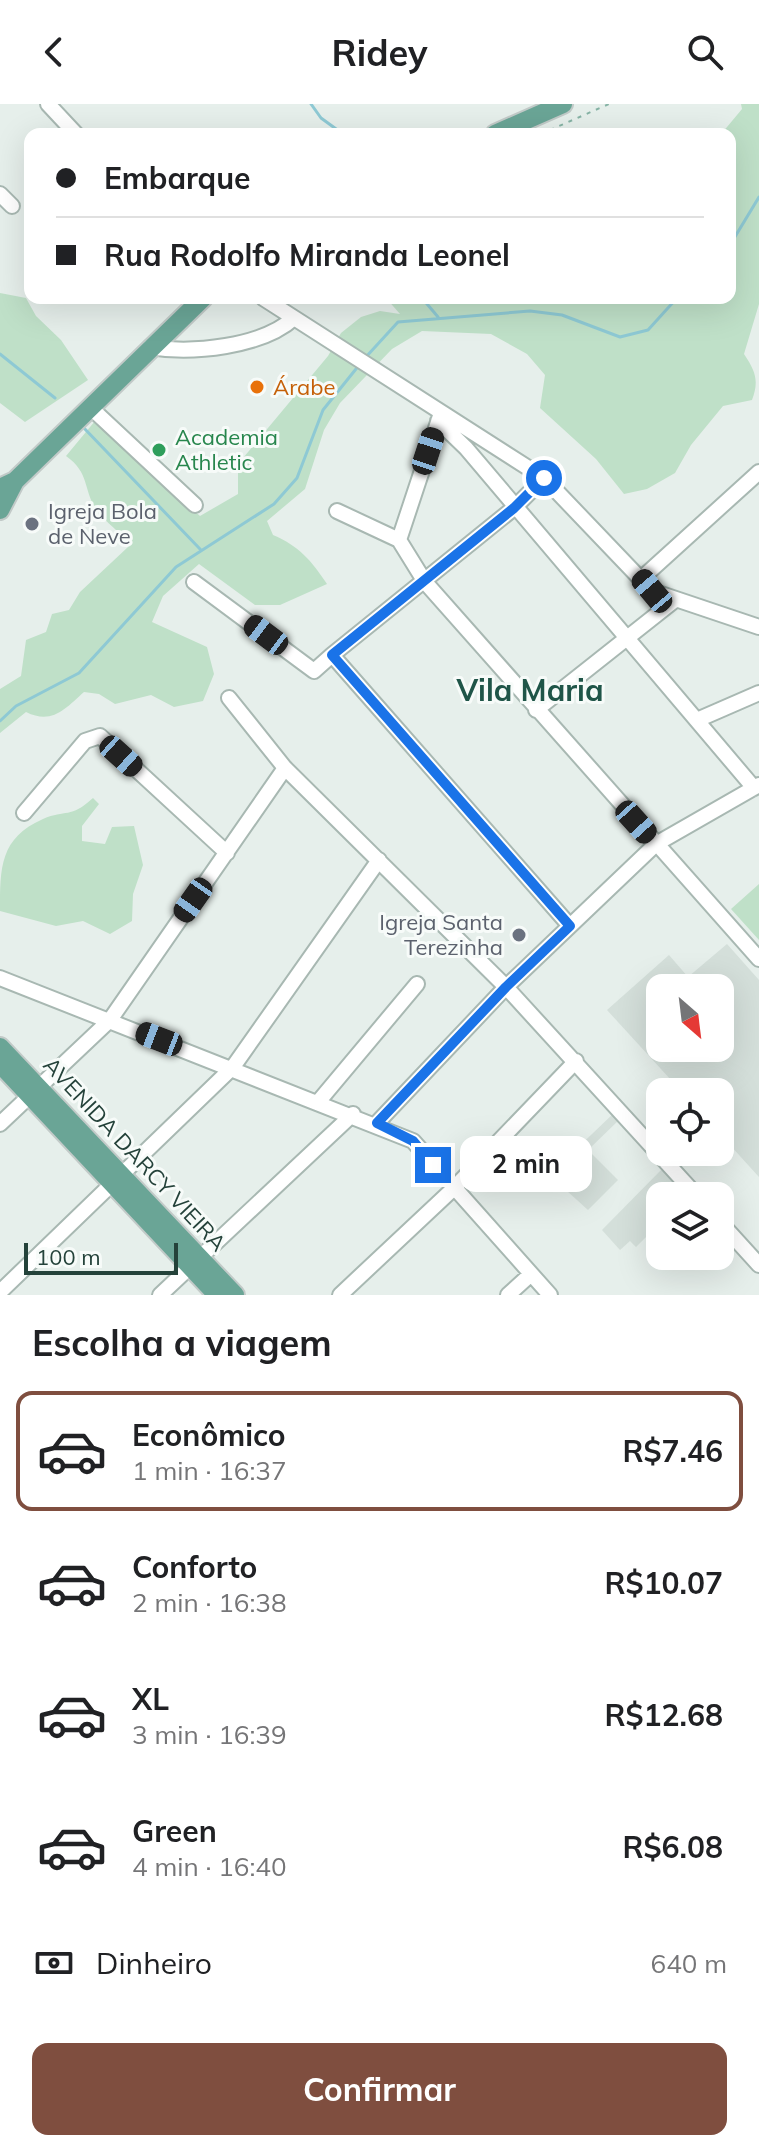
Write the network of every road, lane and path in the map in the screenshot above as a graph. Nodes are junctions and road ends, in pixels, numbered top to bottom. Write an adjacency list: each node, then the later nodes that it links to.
1 (48, 104): 4 (street)
2 (563, 104): 5 (main road)
3 (609, 104): 6 (path)
4 (70, 128)
5 (509, 128)
6 (555, 128)
7 (194, 304): 10 (main road)
8 (272, 304): 9 (street)
9 (294, 318): 10 (street); 12 (street)
10 (150, 347): 11 (main road)
11 (90, 407): 15 (main road); 16 (street)
12 (439, 417): 14 (street); 17 (street); 20 (street)
13 (759, 472): 21 (street)
14 (544, 478): 17 (street); 21 (street)
15 (7, 484): 18 (main road)
16 (195, 505)
17 (514, 508): 23 (street); 26 (street)
18 (0, 510)
19 (337, 511): 20 (street)
20 (399, 540): 23 (street)
21 (641, 579): 24 (street)
22 (194, 582): 27 (street)
23 (425, 582): 27 (street); 30 (street)
24 (675, 600): 25 (street); 26 (street)
25 (759, 627)
26 (626, 638): 30 (street); 31 (street)
27 (332, 655): 38 (street)
28 (759, 693): 31 (street)
29 (229, 698): 32 (street)
30 (536, 710): 35 (street)
31 (697, 720): 33 (street)
32 (285, 768): 36 (street); 37 (street)
33 (756, 786): 35 (street)
34 (24, 813): 36 (street)
35 (656, 844): 38 (street); 39 (street)
36 (227, 853): 43 (street)
37 (379, 860): 42 (street); 47 (street)
38 (570, 926): 42 (street)
39 (759, 959)
40 (0, 978): 43 (street)
41 (417, 984): 49 (street)
42 (506, 987): 45 (street); 51 (street)
43 (110, 1020): 47 (street); 48 (street)
44 (0, 1047): 48 (main road, AVENIDA DARCY VIEIRA)
45 (576, 1061): 54 (street); 55 (street)
46 (0, 1064): 48 (main road, AVENIDA DARCY VIEIRA)
47 (233, 1067): 49 (street); 53 (street)
48 (33, 1091): 52 (street); 53 (main road, AVENIDA DARCY VIEIRA)
49 (319, 1101): 50 (street)
50 (353, 1114): 51 (street); 57 (street)
51 (377, 1123): 55 (street)
52 (0, 1124)
53 (117, 1180): 57 (main road, AVENIDA DARCY VIEIRA); 60 (street)
54 (684, 1182)
55 (453, 1189): 59 (street); 64 (street)
56 (734, 1237): 58 (street)
57 (195, 1262): 61 (street); 62 (main road, AVENIDA DARCY VIEIRA); 63 (main road, AVENIDA DARCY VIEIRA)
58 (759, 1265)
59 (531, 1274): 65 (street); 66 (street)
60 (0, 1292)
61 (160, 1295)
62 (217, 1295)
63 (235, 1295)
64 (340, 1295)
65 (508, 1295)
66 (550, 1295)

